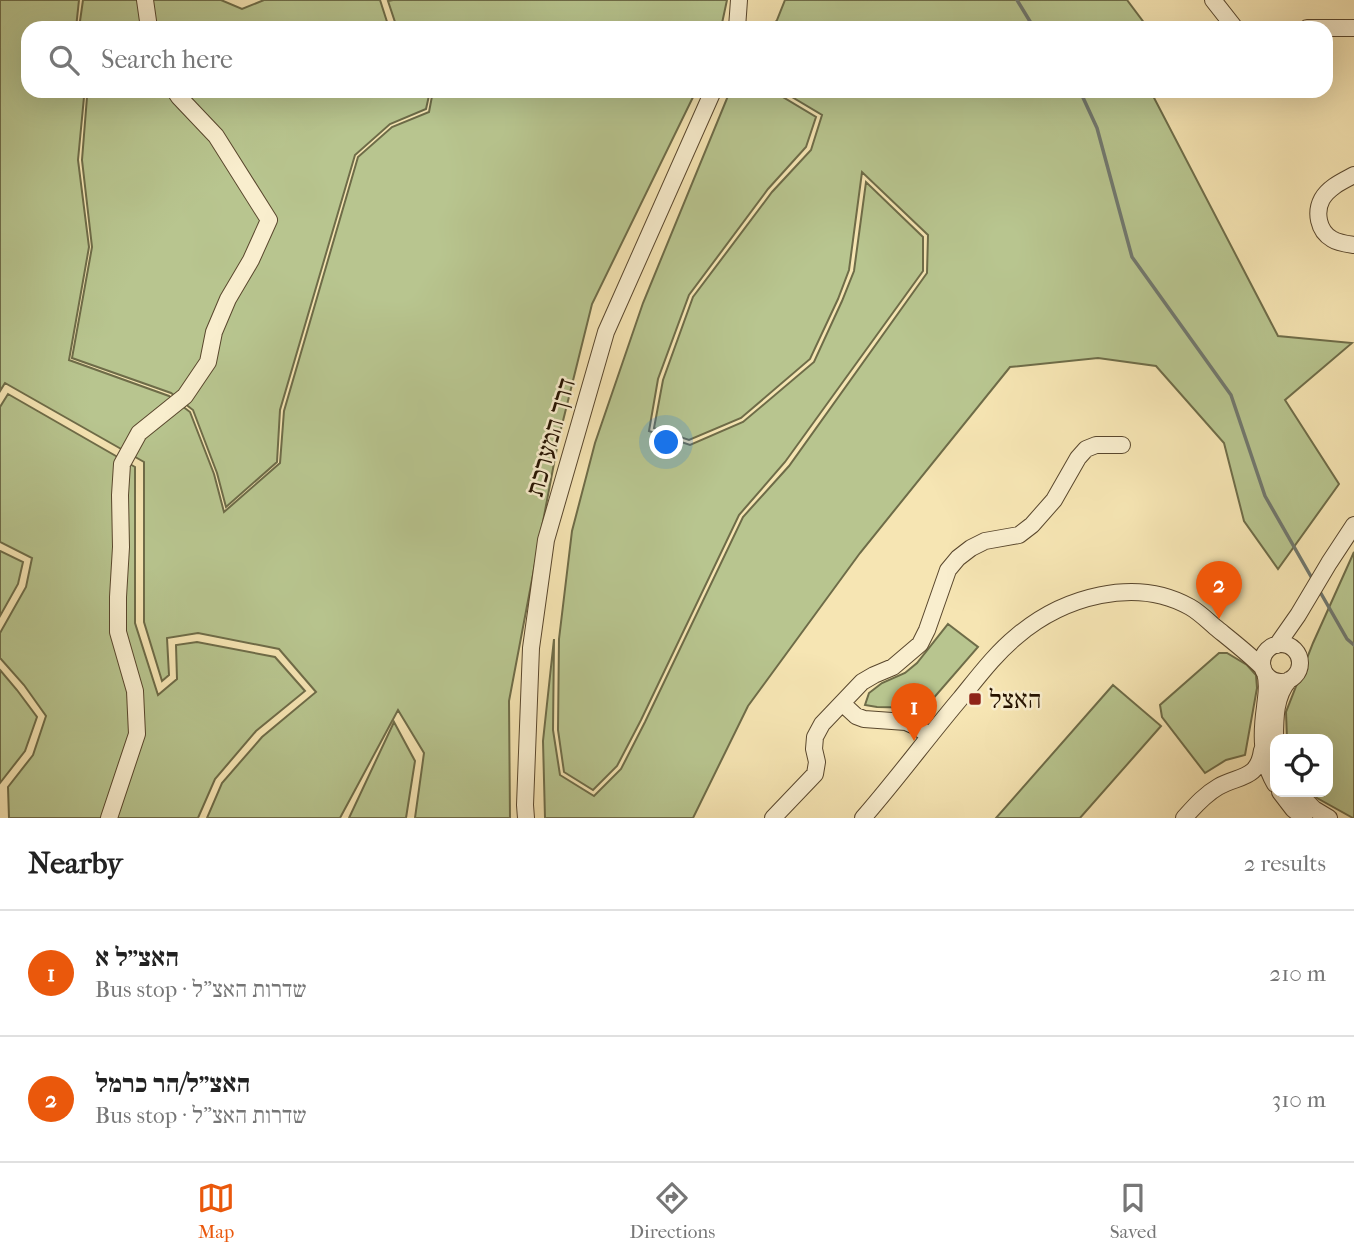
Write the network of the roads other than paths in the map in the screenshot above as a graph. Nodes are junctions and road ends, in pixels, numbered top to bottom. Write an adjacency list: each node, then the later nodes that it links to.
1 (145, 0): 4 (street)
2 (739, 0): 5 (street)
3 (1213, 0): 6 (street)
4 (148, 21)
5 (738, 21)
6 (1230, 21)
7 (1333, 27): 8 (street)
8 (1354, 27)
9 (180, 98): 30 (street)
10 (710, 98): 31 (street, דרך המערכת)
11 (1348, 178): 12 (street)
12 (1354, 245)
13 (1122, 445): 21 (street)
14 (1354, 525): 15 (street)
15 (1305, 604): 17 (street); 18 (street)
16 (1225, 635): 17 (street); 19 (street); 23 (street)
17 (1273, 647): 18 (street); 19 (street)
18 (1296, 652): 20 (street)
19 (1264, 671): 20 (street); 24 (street)
20 (1289, 680): 22 (street)
21 (842, 703): 23 (street); 32 (street)
22 (1276, 734)
23 (930, 736): 33 (street)
24 (1262, 750): 25 (street); 26 (street)
25 (1248, 774): 27 (street); 34 (street)
26 (1270, 775)
27 (1270, 781)
28 (1285, 797): 35 (street)
29 (1302, 797): 36 (street)
30 (109, 818)
31 (526, 818)
32 (773, 818)
33 (863, 818)
34 (1184, 818)
35 (1304, 818)
36 (1329, 818)

